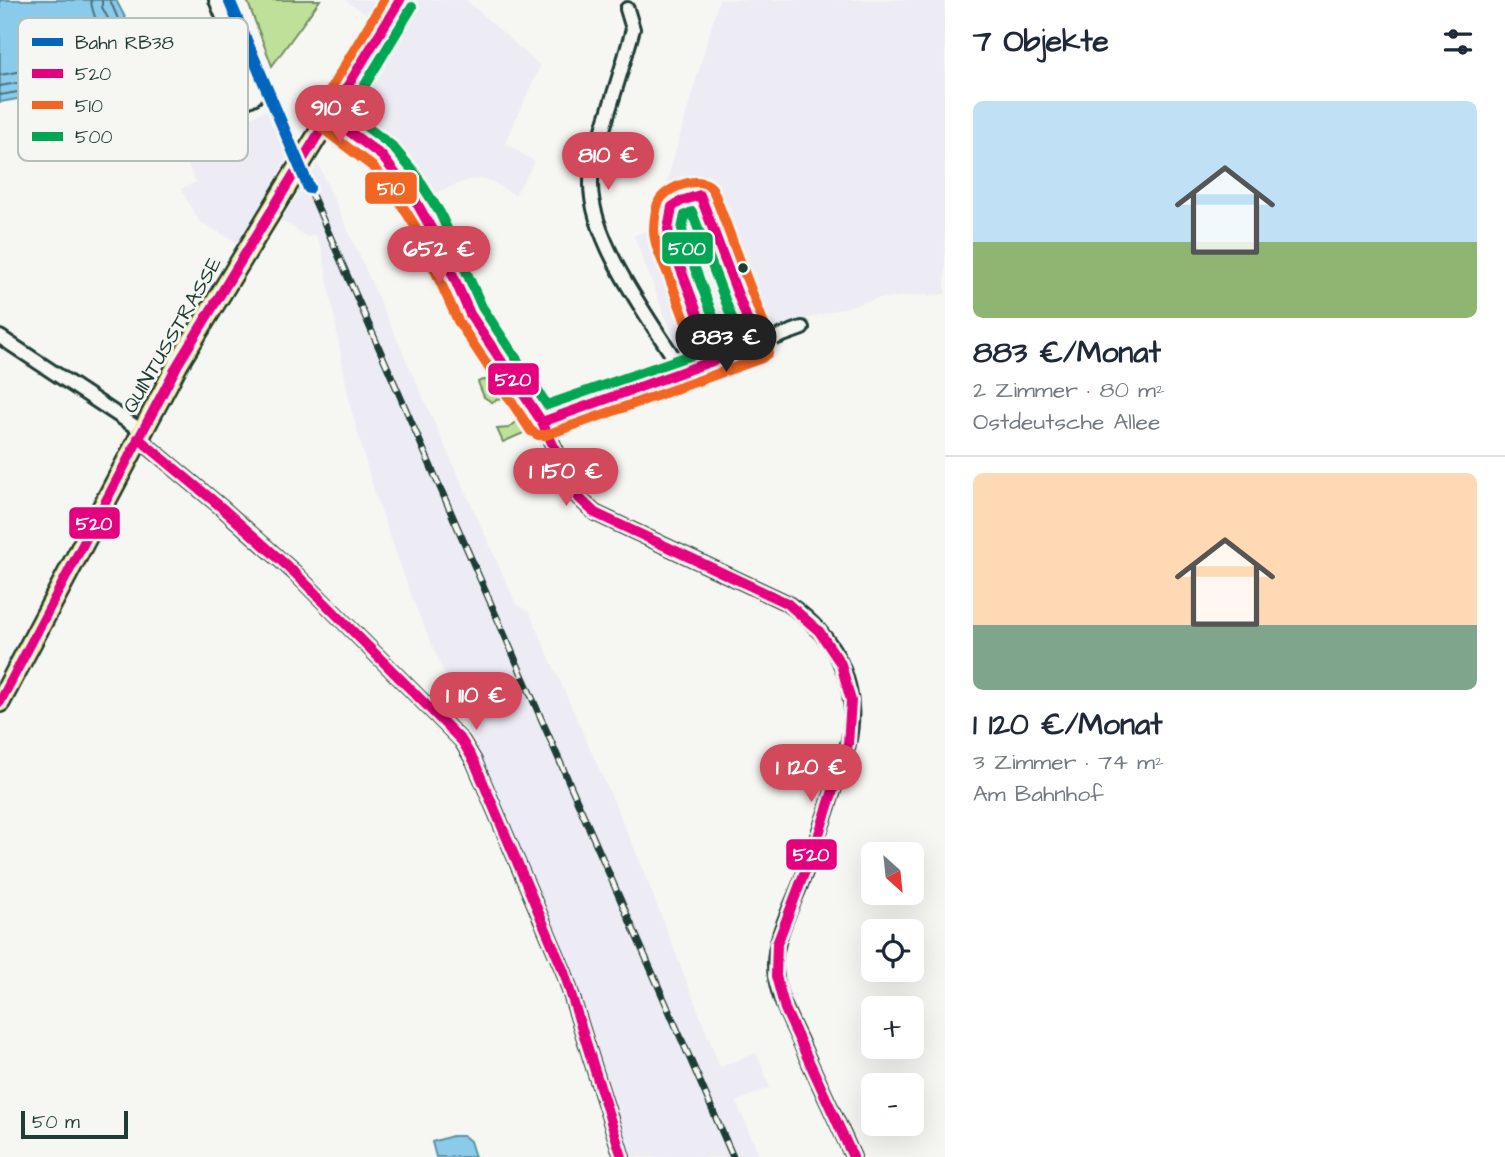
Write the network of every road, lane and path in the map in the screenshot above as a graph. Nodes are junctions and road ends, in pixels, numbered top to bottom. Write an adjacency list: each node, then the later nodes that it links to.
1 (216, 0): 4 (street)
2 (400, 0): 7 (main road, QUINTUSSTRASSE)
3 (627, 9): 10 (street)
4 (223, 18)
5 (248, 80): 6 (street)
6 (248, 100)
7 (330, 117): 11 (street); 12 (main road, QUINTUSSTRASSE)
8 (802, 328): 10 (street)
9 (0, 337): 12 (street)
10 (683, 373): 11 (street)
11 (542, 422): 15 (street)
12 (140, 435): 13 (main road, QUINTUSSTRASSE); 14 (street)
13 (0, 702)
14 (622, 1157)
15 (853, 1157)

